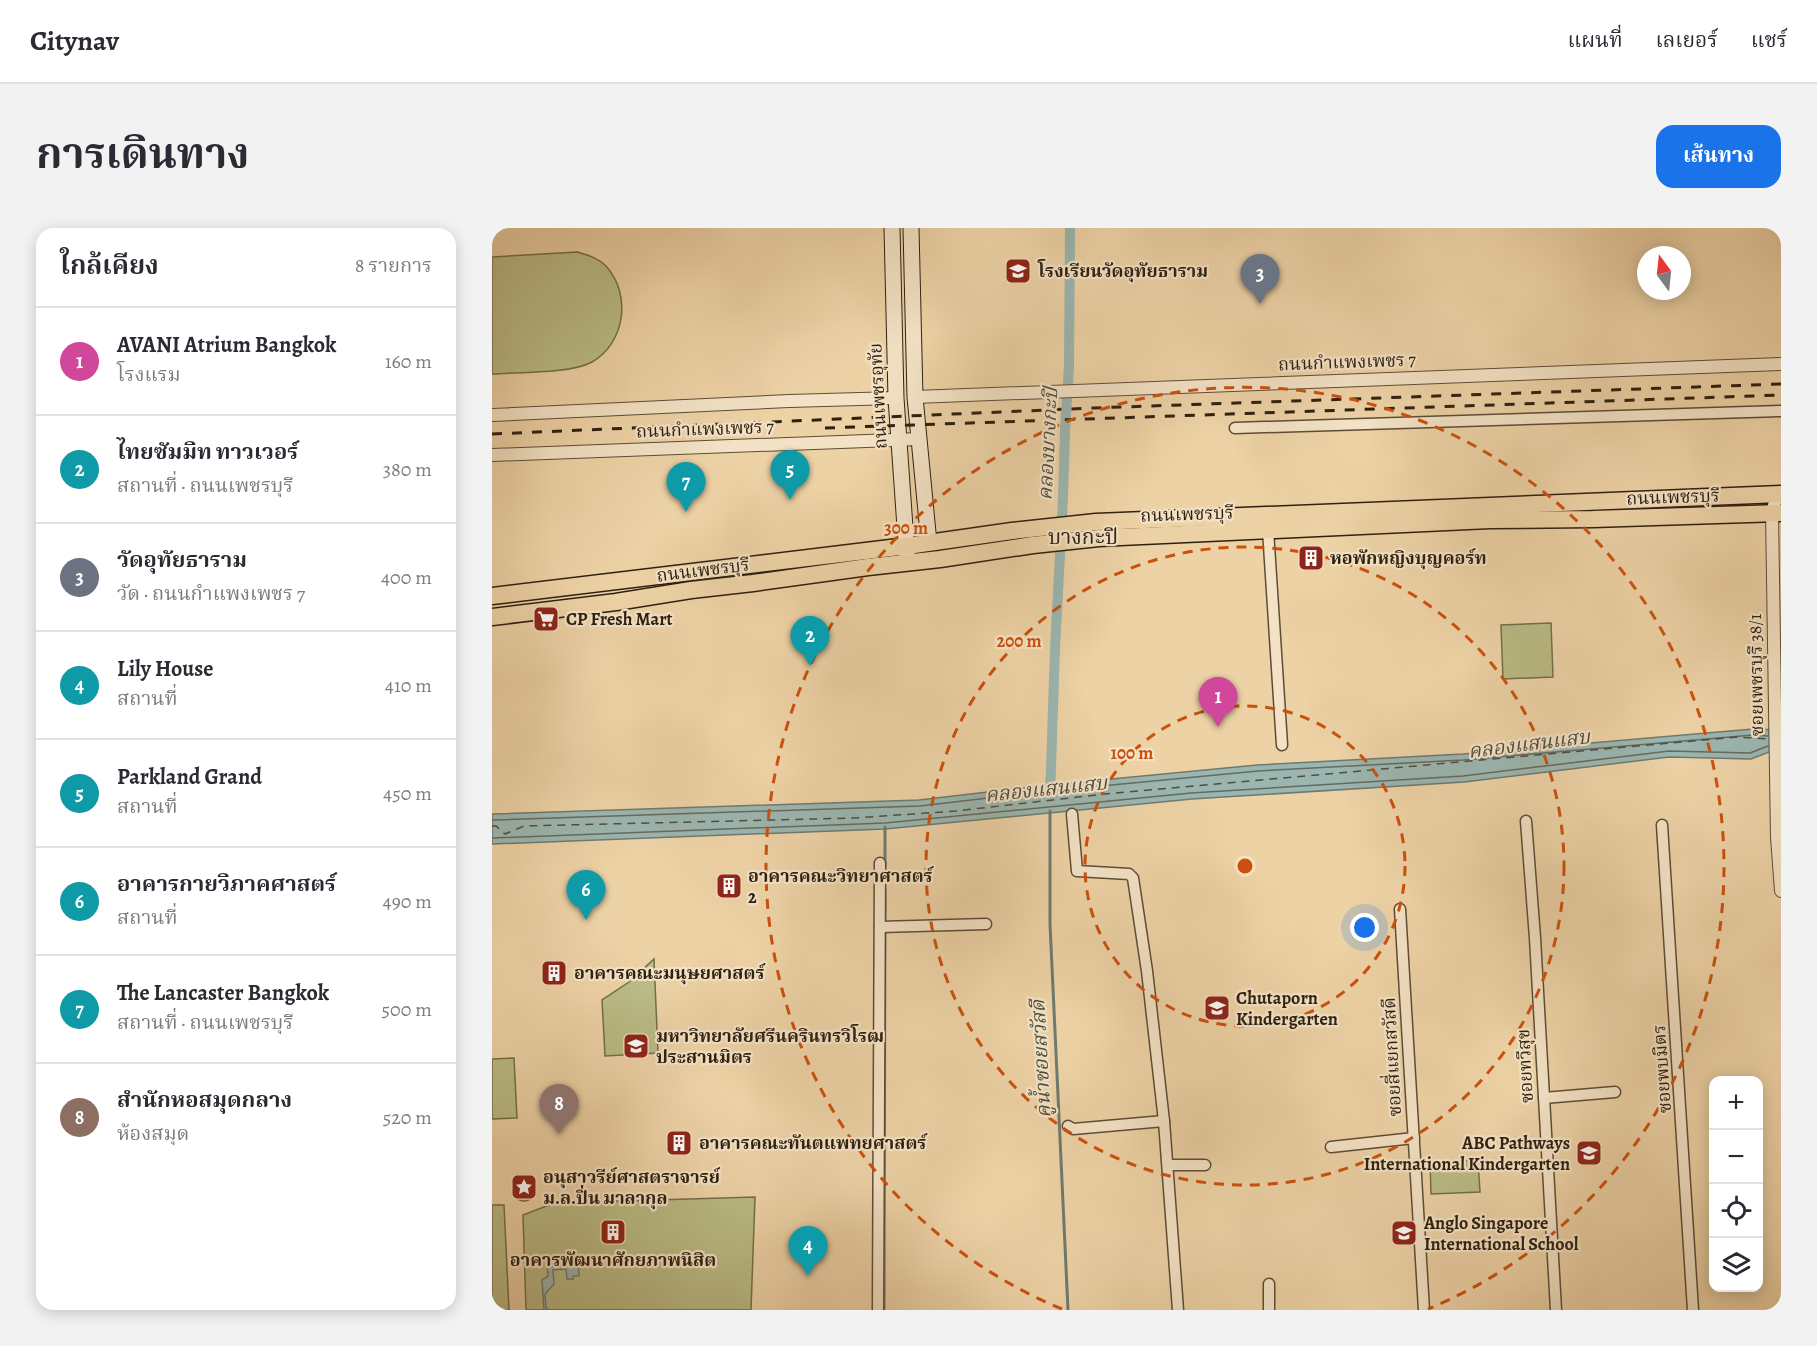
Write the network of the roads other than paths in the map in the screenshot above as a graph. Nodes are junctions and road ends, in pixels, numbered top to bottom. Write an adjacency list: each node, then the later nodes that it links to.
1 (892, 228): 5 (main road, ถนนเพชรอุทัย)
2 (911, 228): 4 (main road, ถนนเพชรอุทัย)
3 (1781, 364): 4 (street, ถนนกำแพงเพชร 7)
4 (915, 397): 9 (main road, ถนนเพชรอุทัย)
5 (896, 398): 7 (street, ถนนกำแพงเพชร 7); 10 (main road, ถนนเพชรอุทัย)
6 (1781, 411): 8 (street)
7 (492, 415)
8 (1235, 428)
9 (919, 439): 10 (street, ถนนกำแพงเพชร 7); 13 (main road, ถนนเพชรอุทัย)
10 (899, 440): 11 (street, ถนนกำแพงเพชร 7); 14 (main road, ถนนเพชรอุทัย)
11 (492, 455)
12 (1779, 494): 15 (street, ซอยเพชรบุรี 38/1); 16 (main road, ถนนเพชรบุรี)
13 (925, 502): 14 (main road); 19 (main road, ถนนเพชรอุทัย)
14 (904, 506): 20 (main road, ถนนเพชรอุทัย)
15 (1777, 513): 16 (main road, ถนนเพชรบุรี); 28 (street, ซอยเพชรบุรี 38/1)
16 (1370, 518): 17 (main road, ถนนเพชรบุรี); 18 (main road, ถนนเพชรบุรี)
17 (1268, 530): 18 (main road, ถนนเพชรบุรี); 23 (street)
18 (1075, 532): 19 (main road, ถนนเพชรบุรี); 20 (main road, ถนนเพชรบุรี)
19 (929, 543): 20 (main road, ถนนเพชรบุรี)
20 (907, 554): 21 (main road, ถนนเพชรบุรี); 22 (main road, ถนนเพชรบุรี)
21 (492, 596)
22 (492, 617)
23 (1282, 744)
24 (1072, 814): 34 (street)
25 (1526, 821): 33 (street, ซอยทวีสุข)
26 (1662, 825): 46 (street, ซอยพบมิตร)
27 (880, 863): 31 (street)
28 (1781, 891)
29 (1400, 909): 36 (street, ซอยสี่แยกสวัสดี)
30 (986, 924): 31 (street)
31 (884, 927): 41 (street)
32 (1615, 1092): 33 (street)
33 (1544, 1098): 45 (street, ซอยทวีสุข)
34 (1164, 1121): 35 (street); 38 (street)
35 (1068, 1126)
36 (1414, 1138): 37 (street); 44 (street, ซอยสี่แยกสวัสดี)
37 (1331, 1147)
38 (1168, 1165): 39 (street); 42 (street)
39 (1205, 1165)
40 (1269, 1284): 43 (street)
41 (878, 1310)
42 (1178, 1310)
43 (1269, 1310)
44 (1424, 1310)
45 (1556, 1310)
46 (1693, 1310)

